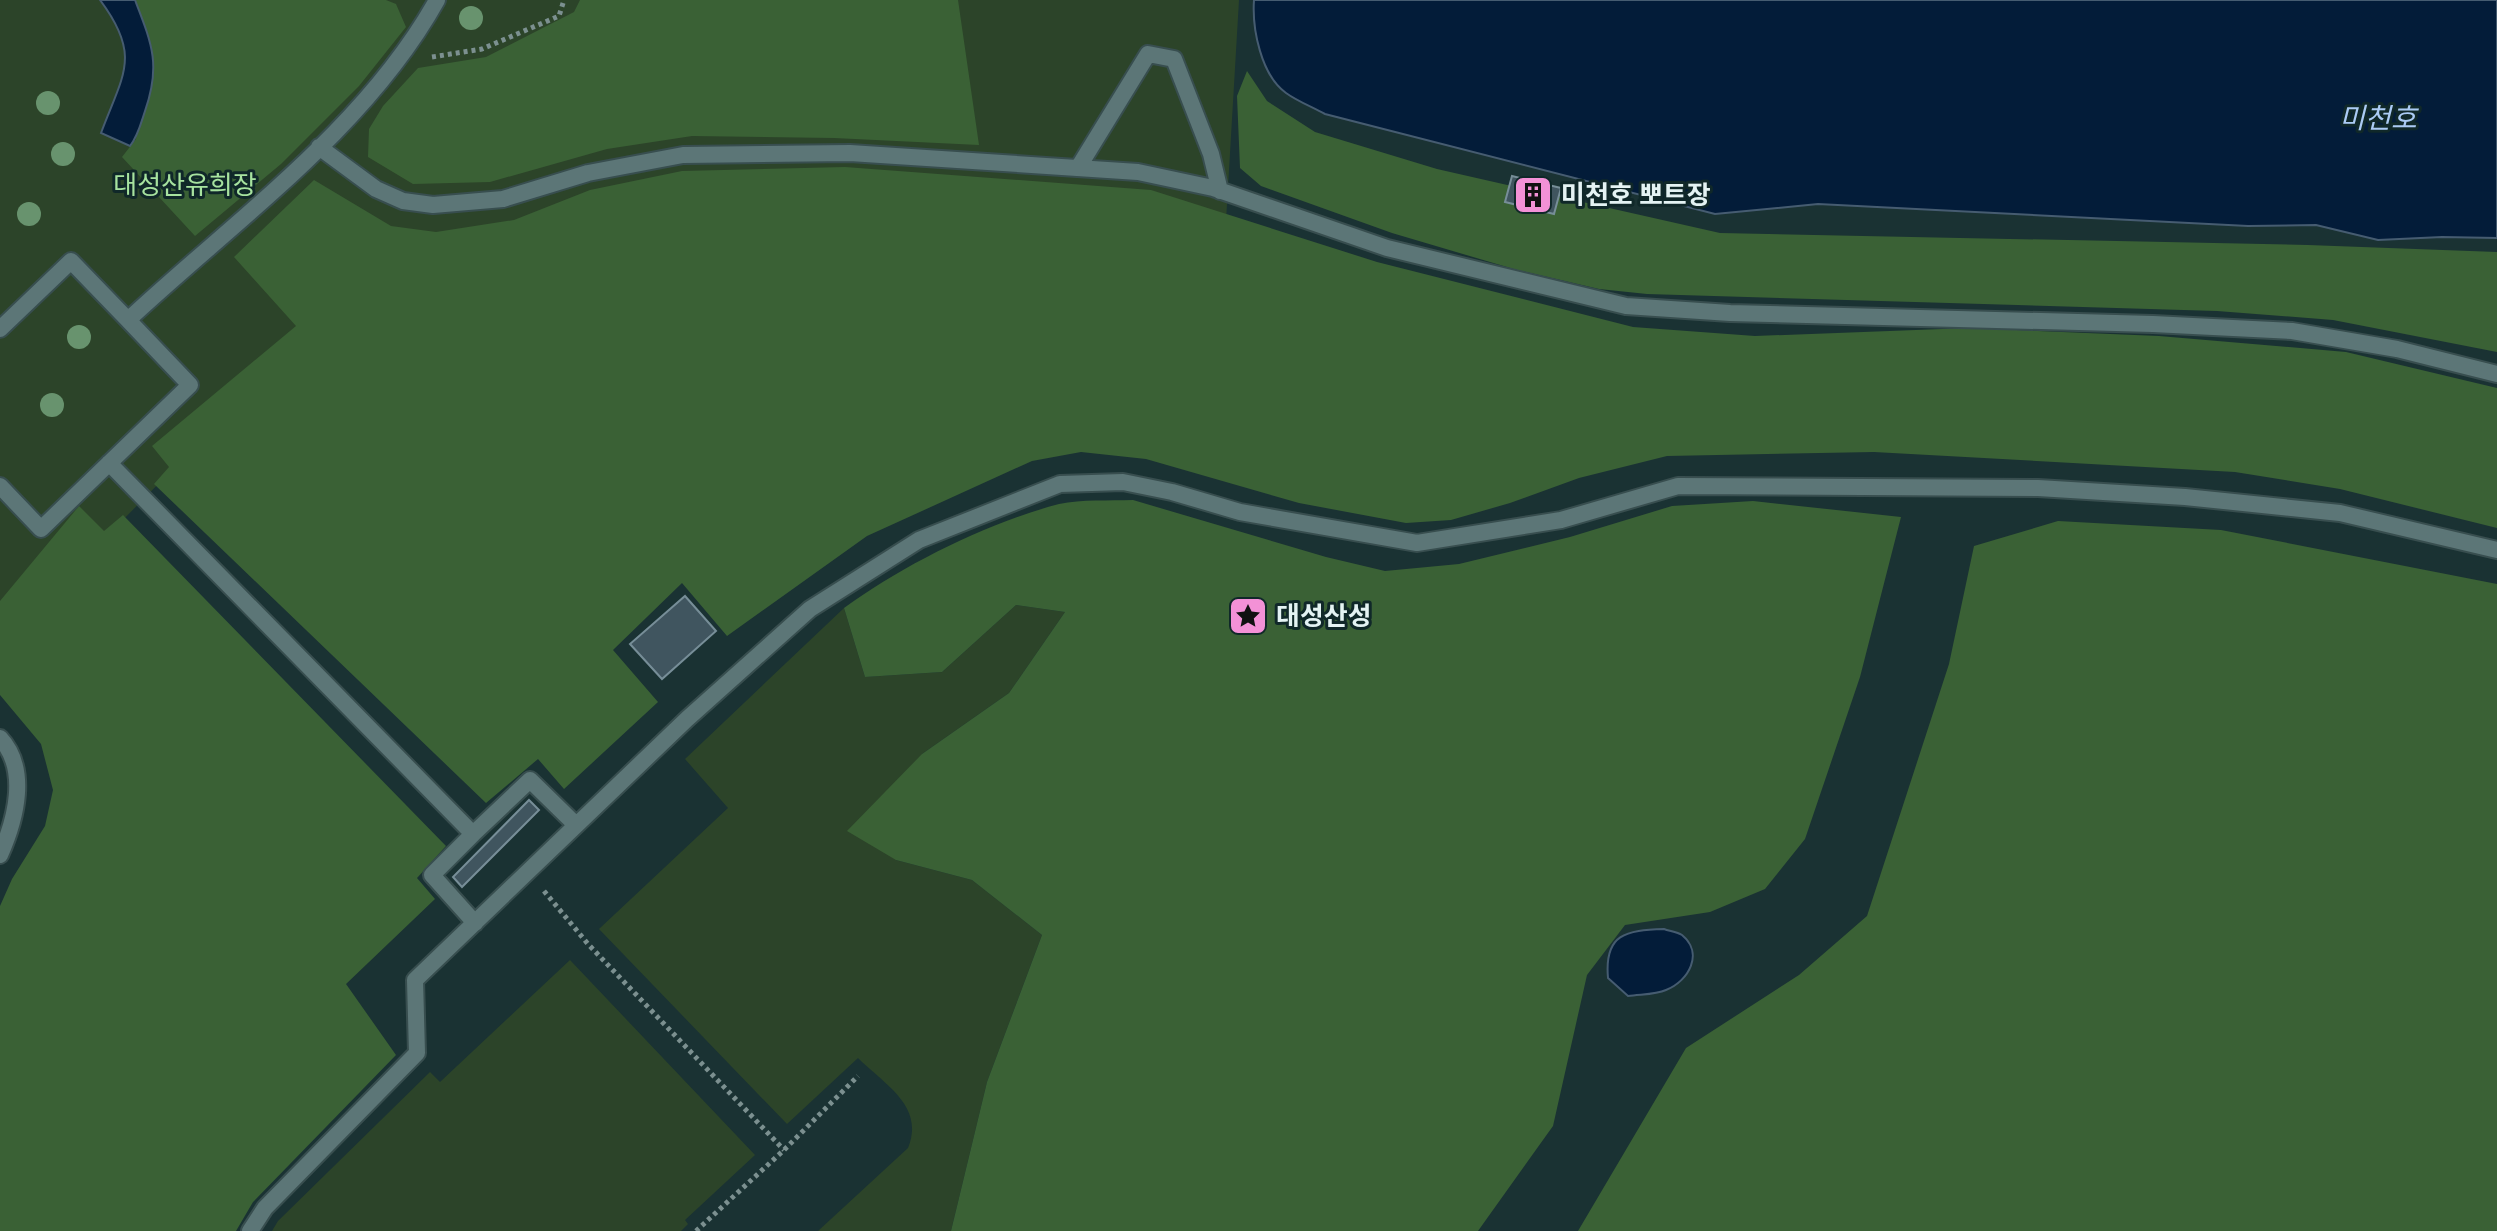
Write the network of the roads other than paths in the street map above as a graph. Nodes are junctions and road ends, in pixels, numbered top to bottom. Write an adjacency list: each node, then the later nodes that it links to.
1 (437, 0): 2 (lane)
2 (319, 147): 3 (lane); 5 (lane)
3 (1078, 168): 4 (lane); 4 (lane)
4 (1220, 191): 7 (lane)
5 (128, 320): 6 (lane); 8 (lane)
6 (0, 329)
7 (2497, 374)
8 (109, 463): 9 (lane); 13 (lane)
9 (0, 486)
10 (2497, 550): 12 (lane)
11 (0, 738): 14 (lane)
12 (576, 825): 13 (lane); 15 (lane)
13 (473, 834): 15 (lane)
14 (0, 855)
15 (475, 923): 16 (lane)
16 (250, 1231)

